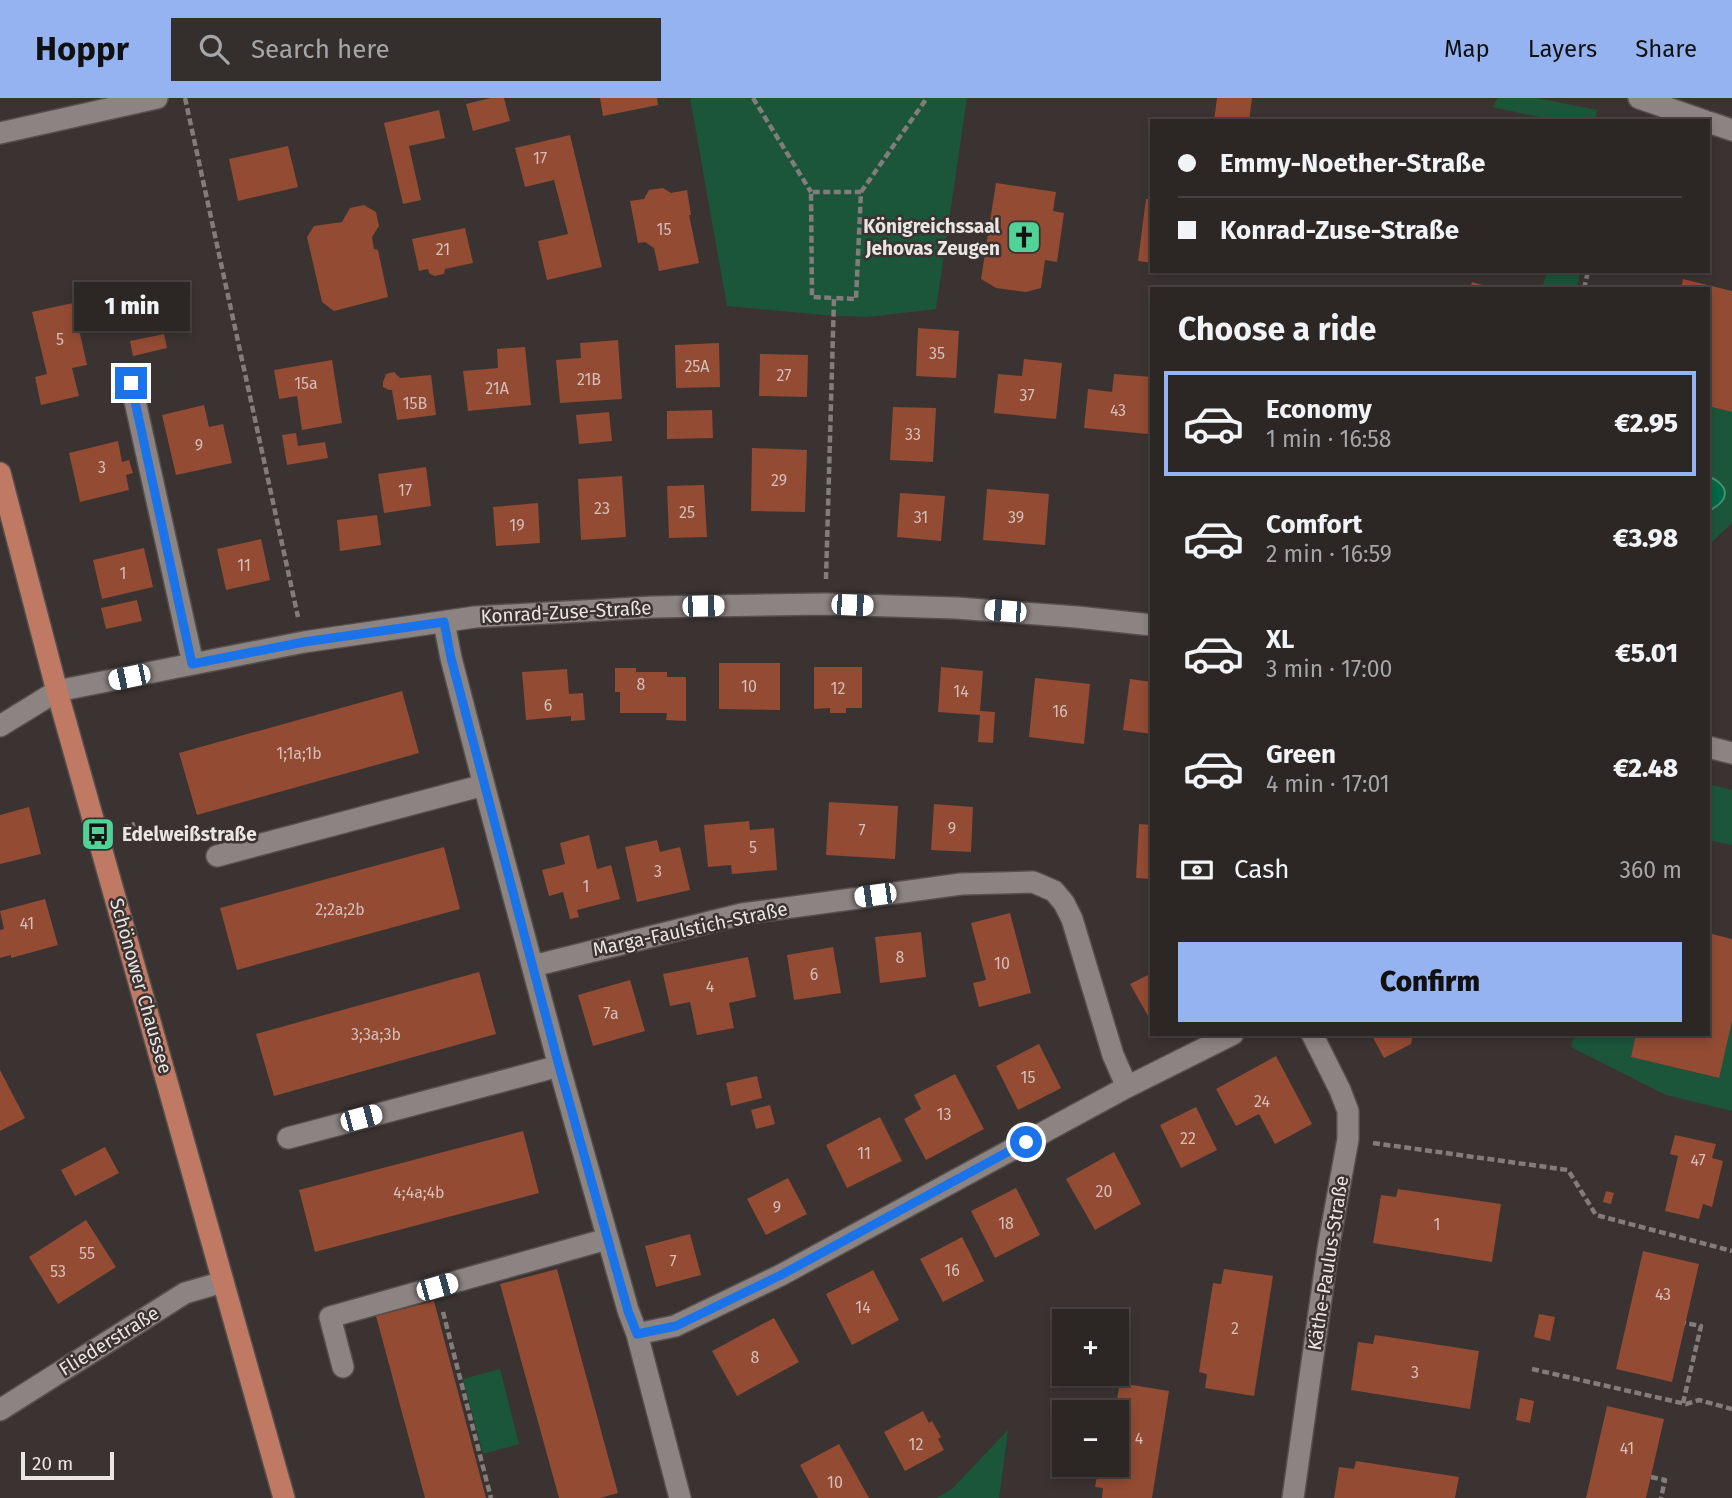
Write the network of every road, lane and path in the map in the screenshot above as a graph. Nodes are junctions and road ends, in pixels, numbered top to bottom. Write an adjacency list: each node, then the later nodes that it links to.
1 (158, 98): 9 (street)
2 (185, 98): 18 (path)
3 (753, 98): 10 (path)
4 (927, 98): 11 (path)
5 (1639, 98): 6 (street)
6 (1700, 119)
7 (1710, 122): 8 (street)
8 (1732, 130)
9 (0, 133)
10 (811, 192): 11 (path); 12 (path)
11 (861, 192): 12 (path)
12 (834, 298): 15 (path)
13 (131, 383): 19 (street)
14 (0, 473): 20 (main road, Schönower Chaussee)
15 (826, 604): 16 (street, Konrad-Zuse-Straße); 17 (street, Konrad-Zuse-Straße)
16 (444, 622): 18 (street, Konrad-Zuse-Straße); 24 (street)
17 (1150, 625)
18 (304, 642): 19 (street, Konrad-Zuse-Straße)
19 (192, 664): 20 (street, Konrad-Zuse-Straße)
20 (57, 691): 21 (street); 37 (main road, Schönower Chaussee)
21 (0, 726)
22 (1710, 748): 23 (street)
23 (1732, 753)
24 (484, 785): 27 (street); 28 (street)
25 (135, 824): 26 (path)
26 (116, 829)
27 (217, 856)
28 (533, 965): 31 (street); 32 (street, Marga-Faulstich-Straße)
29 (1229, 1036): 32 (street)
30 (1313, 1036): 34 (street, Käthe-Paulus-Straße)
31 (559, 1066): 33 (street); 35 (street)
32 (1127, 1087): 40 (street)
33 (288, 1138)
34 (1348, 1139): 36 (path); 50 (street, Käthe-Paulus-Straße)
35 (607, 1239): 38 (street); 40 (street)
36 (1732, 1251)
37 (223, 1282): 45 (street, Fliederstraße); 47 (main road, Schönower Chaussee)
38 (437, 1287): 41 (street); 48 (path)
39 (1685, 1323): 43 (path)
40 (637, 1334): 49 (street)
41 (343, 1367)
42 (1532, 1370): 43 (path)
43 (1683, 1403): 44 (path)
44 (1732, 1409)
45 (0, 1410)
46 (1651, 1477): 51 (path)
47 (284, 1498)
48 (491, 1498)
49 (680, 1498)
50 (1293, 1498)
51 (1661, 1498)

